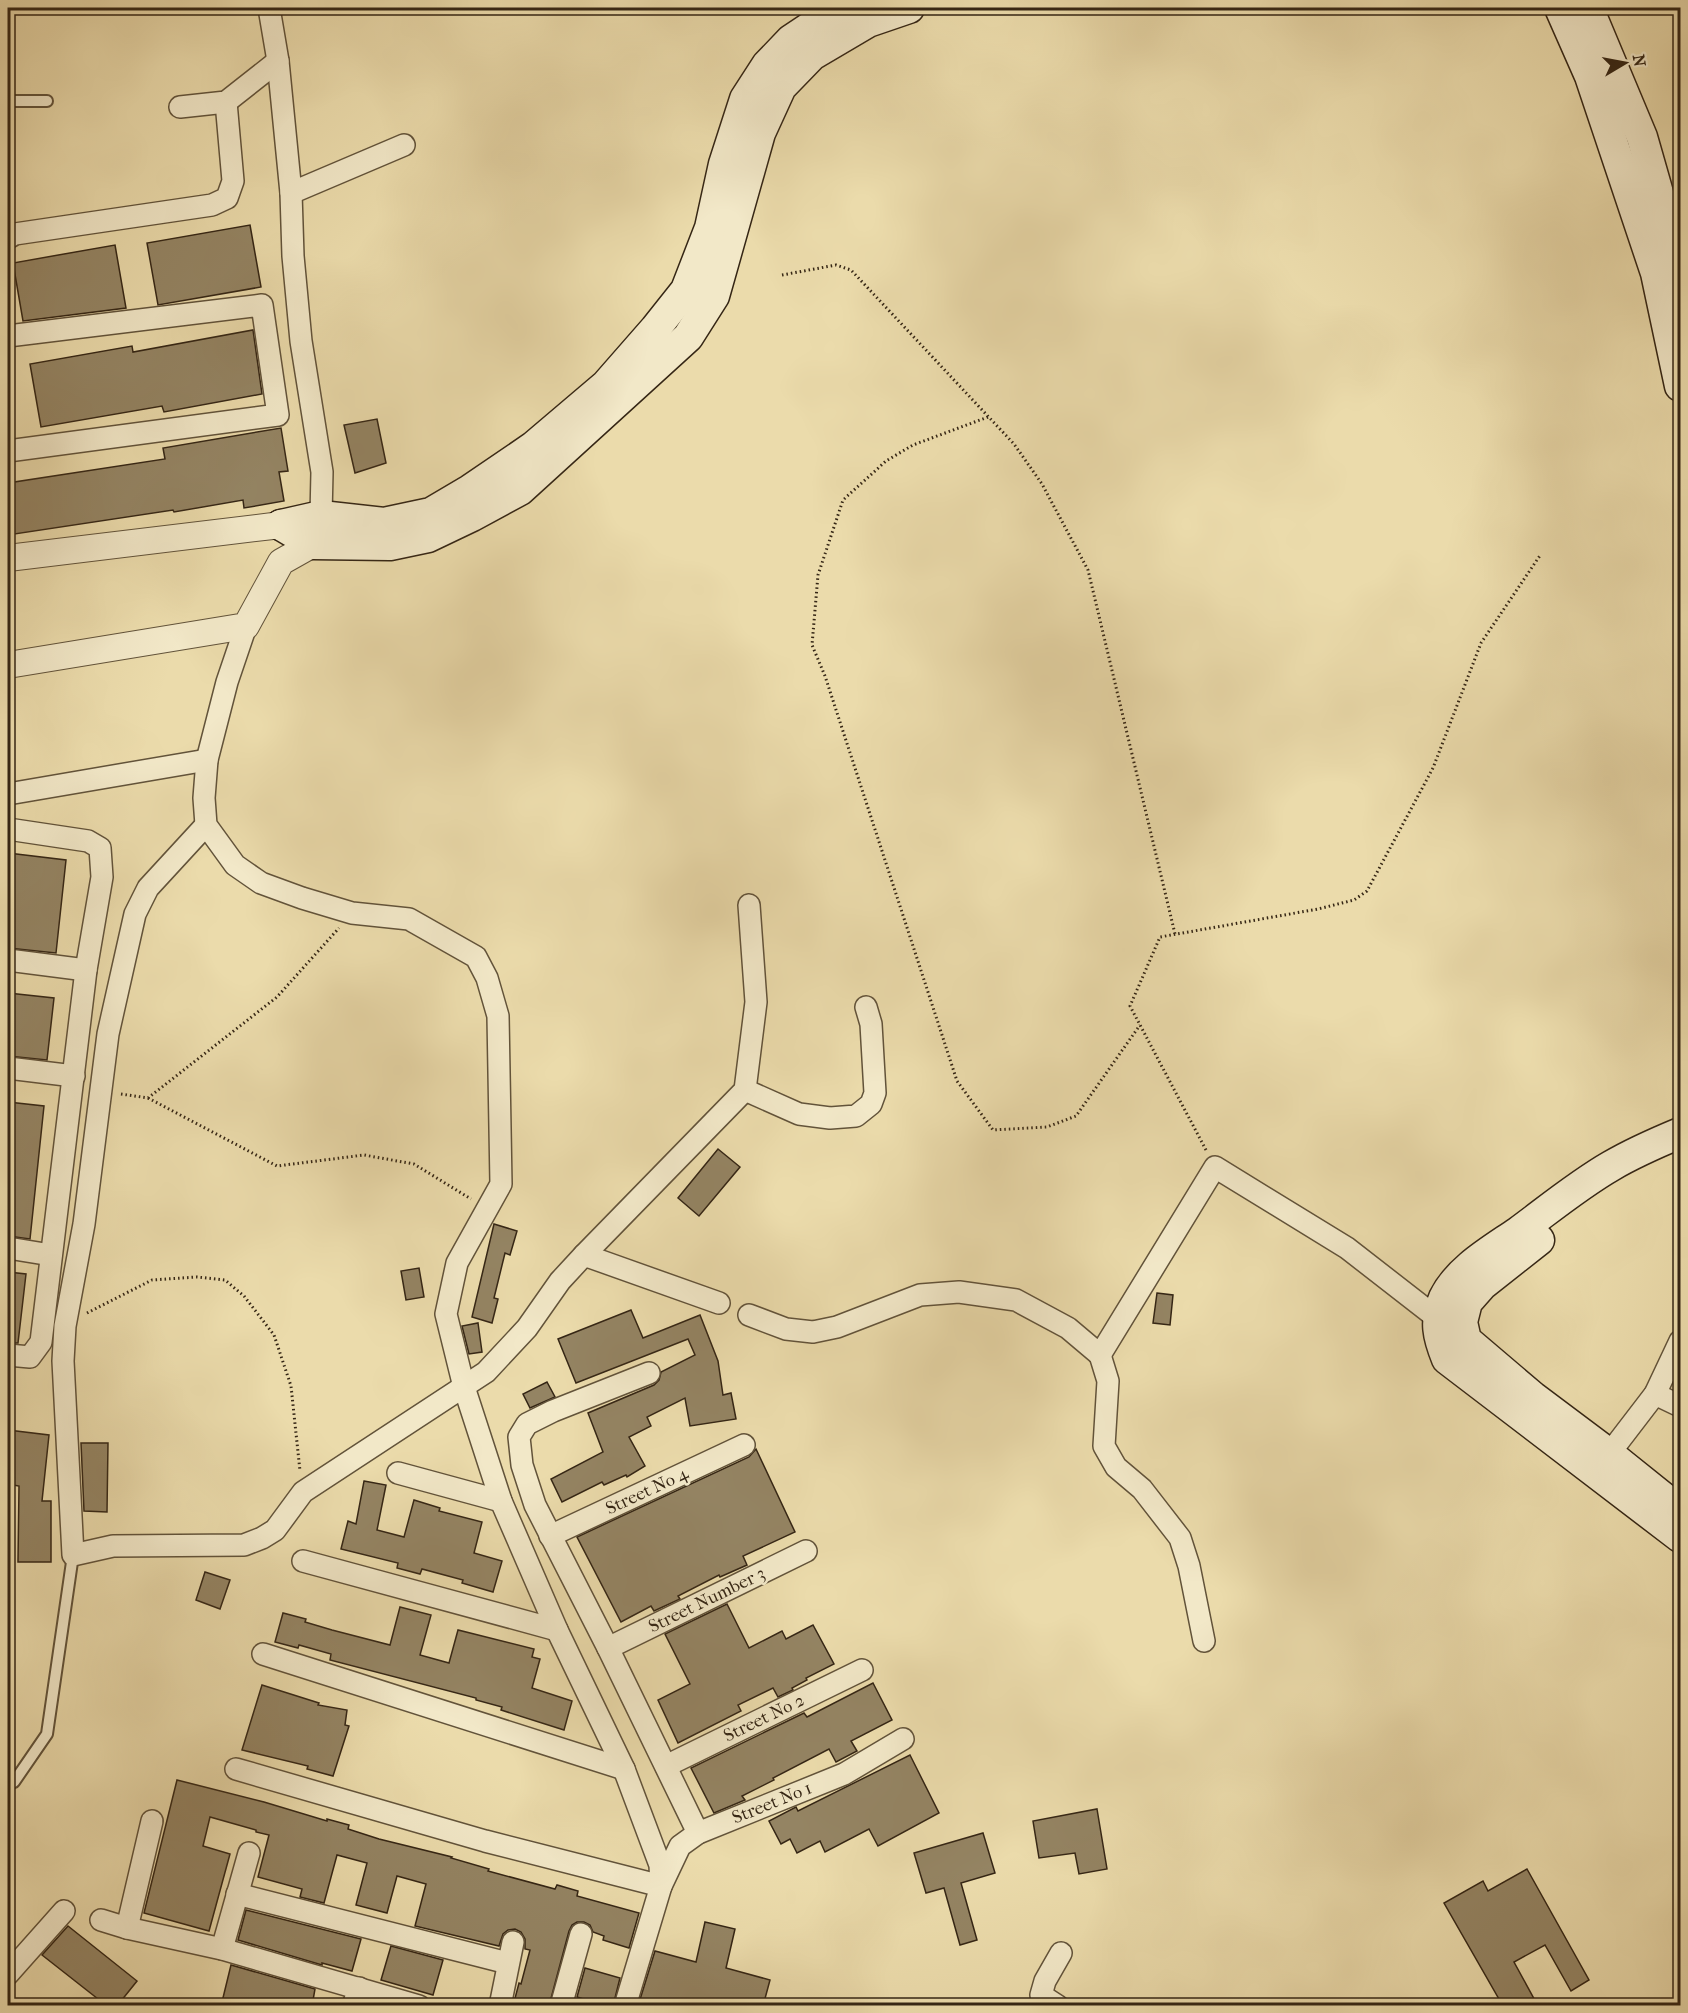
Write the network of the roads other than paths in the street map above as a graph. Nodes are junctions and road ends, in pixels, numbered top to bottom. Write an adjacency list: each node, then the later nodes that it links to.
1 (269, 8): 6 (street)
2 (839, 8): 19 (main road)
3 (909, 8): 19 (main road)
4 (1560, 8): 16 (main road)
5 (1588, 8): 14 (main road)
6 (278, 61): 9 (street); 12 (street)
7 (47, 101): 8 (lane)
8 (8, 102)
9 (226, 102): 10 (street); 13 (street)
10 (180, 107)
11 (404, 145): 12 (street)
12 (291, 193): 19 (street)
13 (8, 238)
14 (1680, 270)
15 (8, 336): 17 (street)
16 (1680, 386)
17 (8, 451)
18 (281, 525): 19 (main road); 20 (street)
19 (317, 530): 21 (street)
20 (8, 558)
21 (246, 626): 22 (street); 23 (street)
22 (8, 664)
23 (207, 760): 24 (street); 25 (street)
24 (8, 794)
25 (207, 825): 46 (street); 57 (street)
26 (8, 829): 29 (street)
27 (749, 905): 33 (street)
28 (8, 960): 29 (street)
29 (86, 970): 32 (street)
30 (866, 1007): 33 (street)
31 (8, 1068): 32 (street)
32 (74, 1076): 38 (street)
33 (745, 1090): 37 (street)
34 (1680, 1133): 41 (main road)
35 (1680, 1155): 50 (main road)
36 (8, 1248): 38 (street)
37 (584, 1255): 39 (street); 46 (street)
38 (51, 1256): 43 (street)
39 (718, 1303)
40 (749, 1315): 44 (street)
41 (1437, 1318): 44 (street); 55 (main road)
42 (1680, 1341): 47 (street)
43 (8, 1355)
44 (1100, 1355): 60 (street)
45 (649, 1373): 54 (street)
46 (464, 1387): 52 (street); 57 (street)
47 (1655, 1394): 48 (street); 50 (street)
48 (1680, 1406)
49 (744, 1445): 54 (street, Street No 4)
50 (1609, 1454): 53 (main road)
51 (398, 1473): 52 (street)
52 (501, 1502): 59 (street)
53 (1680, 1511)
54 (550, 1536): 61 (street)
55 (1680, 1537)
56 (806, 1551): 61 (street, Street Number 3)
57 (73, 1555): 68 (lane)
58 (303, 1561): 59 (street)
59 (557, 1630): 67 (street)
60 (1204, 1641)
61 (608, 1648): 65 (street)
62 (263, 1654): 67 (street)
63 (862, 1670): 65 (street, Street No 2)
64 (903, 1739): 70 (street, Street No 1)
65 (666, 1766): 70 (street)
66 (236, 1768): 72 (street)
67 (624, 1769): 72 (street)
68 (14, 1782)
69 (152, 1821): 76 (street)
70 (698, 1833): 72 (street, Street No 1)
71 (249, 1853): 73 (street)
72 (660, 1886): 85 (street)
73 (237, 1894): 78 (street); 83 (street)
74 (64, 1911): 80 (street)
75 (101, 1920): 76 (street)
76 (127, 1928): 78 (street)
77 (581, 1935): 84 (street)
78 (222, 1949): 81 (street)
79 (1061, 1953): 86 (street)
80 (8, 1974)
81 (356, 1997): 82 (street)
82 (419, 2006)
83 (500, 2006)
84 (561, 2006)
85 (625, 2006)
86 (1058, 2006)

